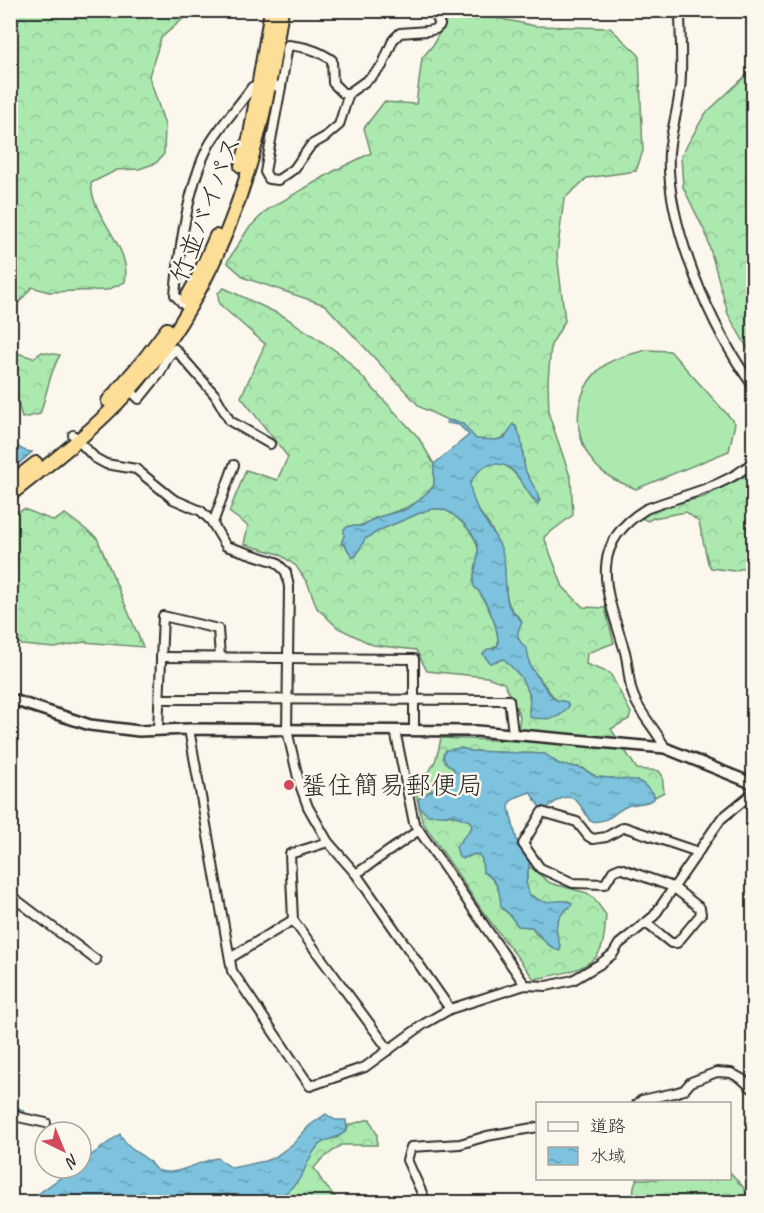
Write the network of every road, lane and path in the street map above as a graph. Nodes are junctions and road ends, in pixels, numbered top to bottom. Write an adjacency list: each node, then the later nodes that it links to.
1 (271, 10): 5 (highway, 竹並バイパス)
2 (282, 10): 5 (highway, 竹並バイパス)
3 (431, 10): 6 (street)
4 (680, 10): 8 (street)
5 (270, 86): 6 (street); 6 (street); 7 (highway, 竹並バイパス); 7 (street); 9 (highway, 竹並バイパス)
6 (349, 93)
7 (183, 304): 10 (highway, 竹並バイパス)
8 (753, 387)
9 (130, 390): 10 (highway, 竹並バイパス); 11 (street)
10 (75, 438): 14 (highway, 竹並バイパス); 15 (highway, 竹並バイパス); 16 (street)
11 (270, 444)
12 (753, 461): 30 (street)
13 (234, 465): 16 (street)
14 (10, 483)
15 (10, 495)
16 (213, 523): 19 (street)
17 (161, 657): 18 (street); 18 (street); 21 (street)
18 (220, 657): 19 (street)
19 (287, 657): 22 (street); 23 (street)
20 (10, 699): 24 (street)
21 (160, 699): 22 (street); 24 (street)
22 (287, 700): 23 (street); 27 (street)
23 (415, 700): 26 (street); 29 (street)
24 (158, 729): 25 (street)
25 (189, 729): 27 (street); 41 (street)
26 (414, 729): 28 (street); 29 (street)
27 (287, 730): 28 (street); 34 (street)
28 (395, 730): 33 (street)
29 (513, 733): 30 (street)
30 (666, 748): 31 (street)
31 (753, 784)
32 (753, 792): 35 (street)
33 (419, 830): 36 (street); 43 (street)
34 (328, 842): 36 (street); 39 (street)
35 (698, 852): 37 (street); 37 (street)
36 (356, 874): 44 (street)
37 (673, 887): 40 (street); 40 (street)
38 (10, 895): 42 (street)
39 (293, 920): 41 (street); 45 (street)
40 (646, 923): 43 (street)
41 (230, 958): 45 (street)
42 (96, 960)
43 (525, 985): 44 (street)
44 (450, 1009): 45 (street)
45 (389, 1050)
46 (753, 1090): 47 (street)
47 (640, 1102)
48 (10, 1109): 49 (street)
49 (33, 1120)
50 (536, 1127): 51 (street)
51 (426, 1203)

